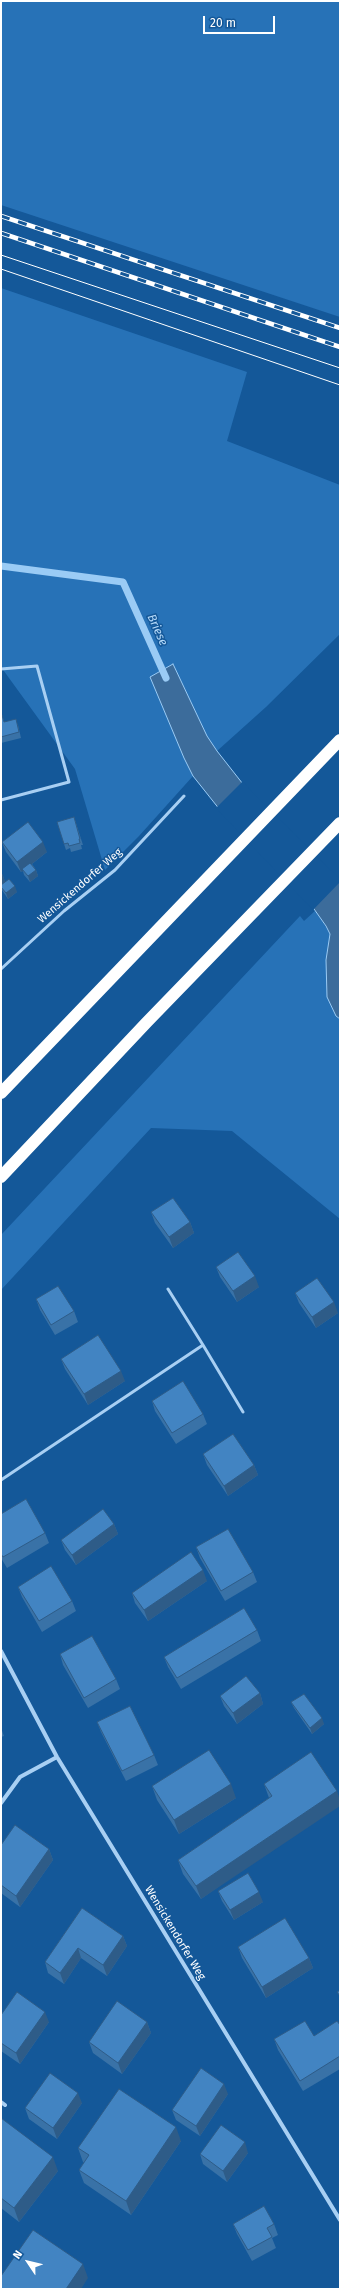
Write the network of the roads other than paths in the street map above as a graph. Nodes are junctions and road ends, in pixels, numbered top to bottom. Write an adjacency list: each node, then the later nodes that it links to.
1 (1, 669): 4 (lane)
2 (340, 740): 7 (highway)
3 (184, 796): 6 (lane, Wensickendorfer Weg)
4 (1, 800)
5 (340, 823): 8 (highway)
6 (1, 969)
7 (1, 1093)
8 (1, 1177)
9 (168, 1289): 10 (lane)
10 (202, 1345): 11 (lane); 12 (lane)
11 (243, 1412)
12 (1, 1480)
13 (1, 1651): 14 (street, Wensickendorfer Weg)
14 (57, 1757): 15 (street); 16 (street, Wensickendorfer Weg)
15 (1, 1803)
16 (340, 2220)

